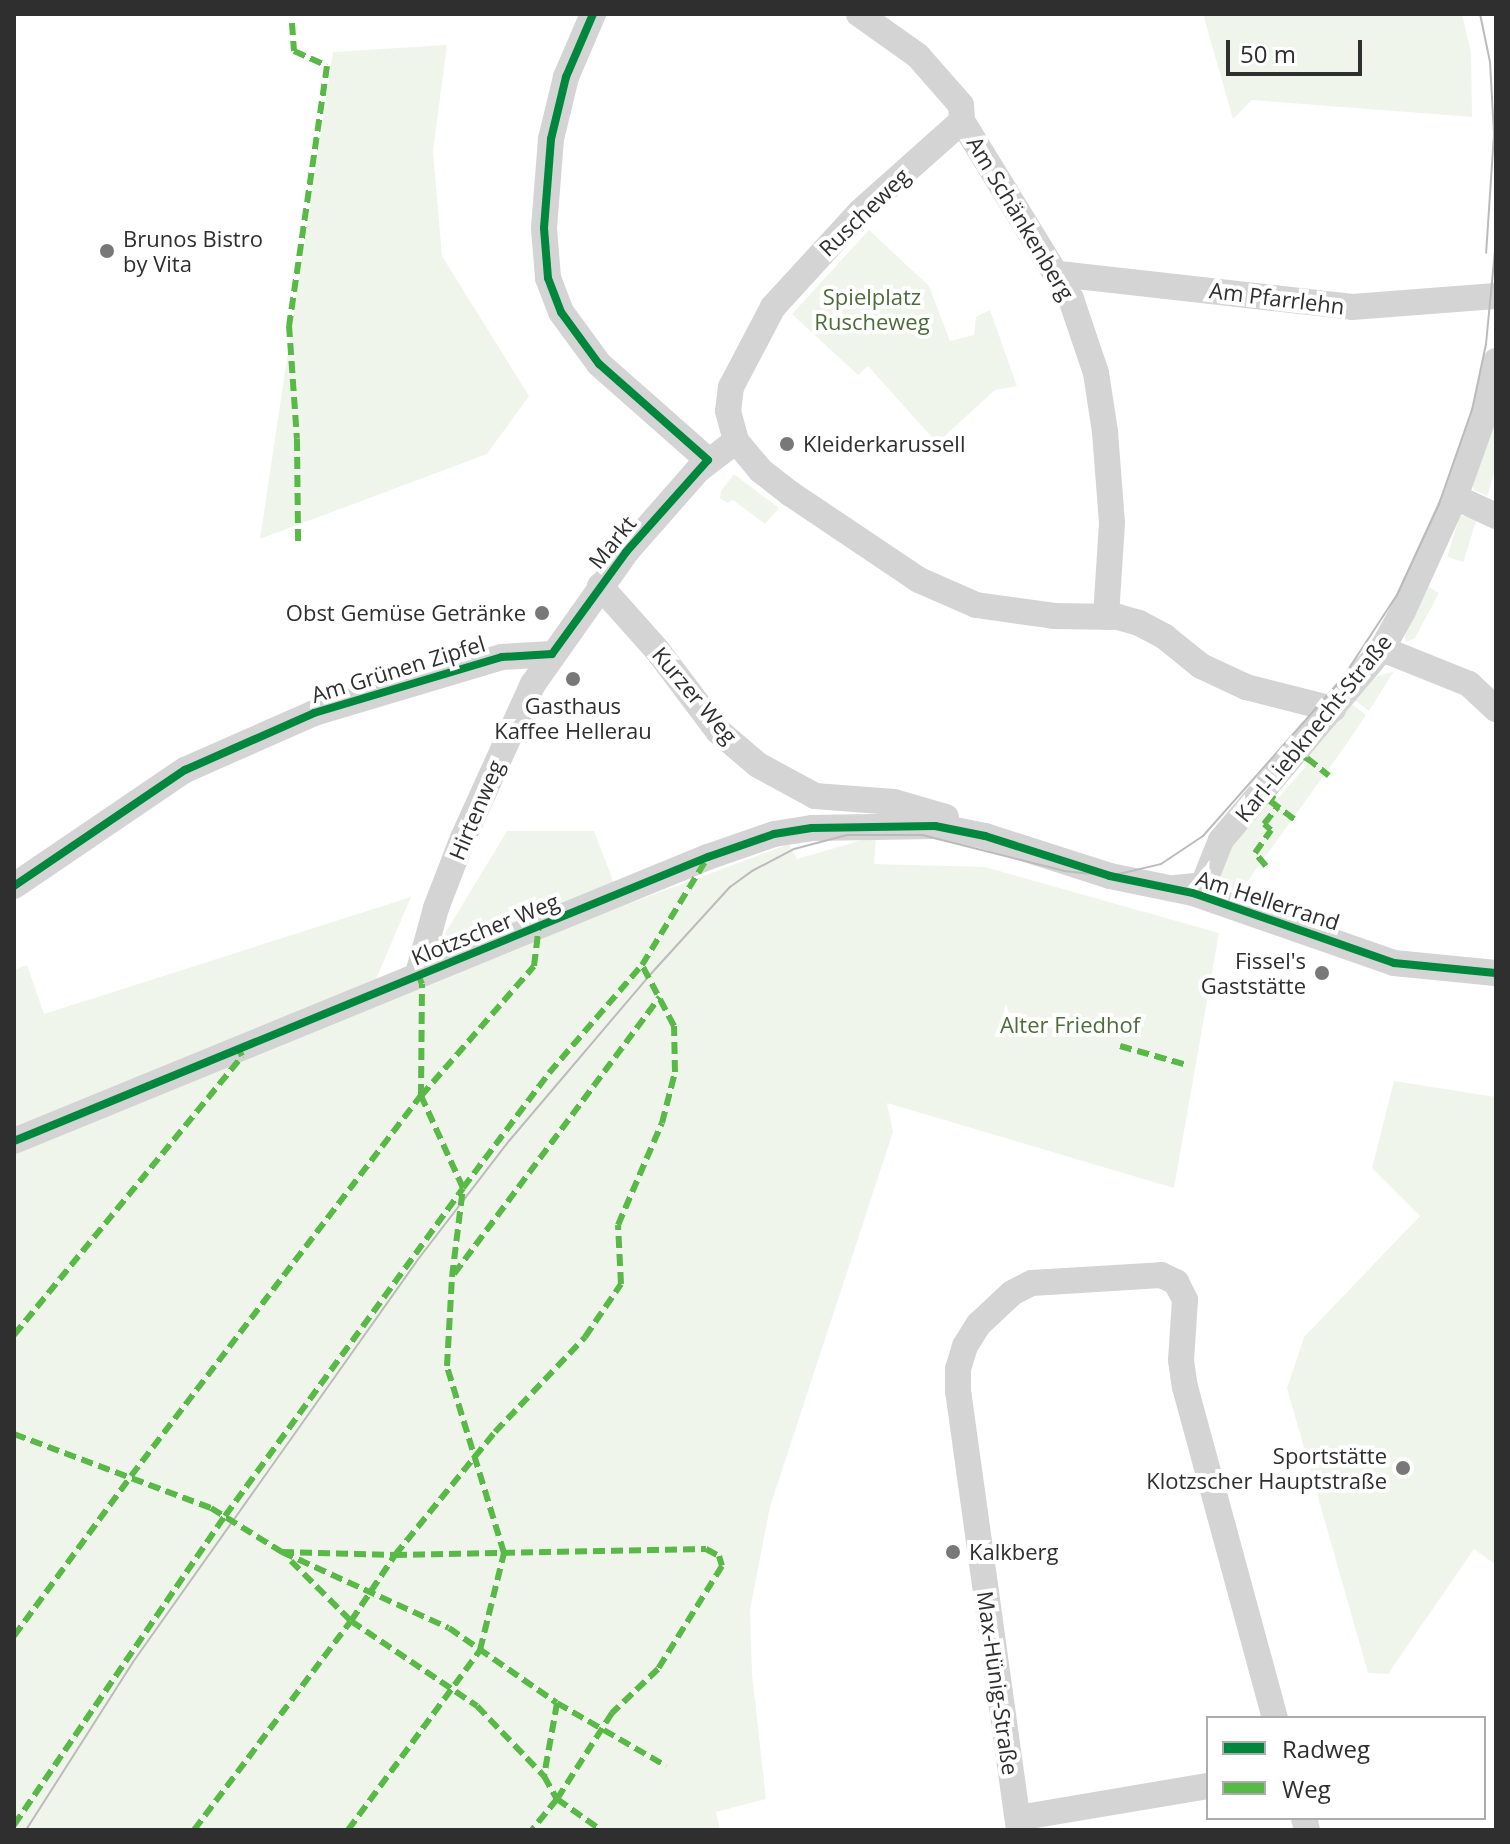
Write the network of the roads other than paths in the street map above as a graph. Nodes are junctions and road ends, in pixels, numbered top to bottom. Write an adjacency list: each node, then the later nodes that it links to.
1 (593, 14): 8 (street)
2 (859, 14): 3 (street, Am Schänkenberg)
3 (962, 113): 4 (street, Am Schänkenberg); 7 (street, Ruscheweg)
4 (1059, 274): 5 (street, Am Pfarrlehn); 12 (street, Am Schänkenberg)
5 (1496, 296)
6 (1496, 361): 9 (street, Karl-Liebknecht-Straße)
7 (736, 441): 8 (street, Markt); 12 (street)
8 (708, 460): 11 (street, Markt)
9 (1455, 497): 10 (street); 13 (street, Karl-Liebknecht-Straße)
10 (1496, 516)
11 (600, 586): 14 (street, Markt); 17 (street, Kurzer Weg)
12 (1106, 617): 15 (street)
13 (1382, 649): 15 (street, Karl-Liebknecht-Straße); 16 (street)
14 (552, 654): 18 (street, Am Grünen Zipfel); 21 (street, Hirtenweg)
15 (1333, 709): 19 (street, Karl-Liebknecht-Straße)
16 (1496, 709)
17 (985, 836): 19 (street, Am Hellerrand); 21 (street, Klotzscher Weg)
18 (14, 886)
19 (1172, 888): 20 (street, Am Hellerrand)
20 (1496, 973)
21 (418, 974): 22 (street, Klotzscher Weg)
22 (14, 1141)
23 (1274, 1716): 25 (street, Max-Hünig-Straße)
24 (1206, 1786): 25 (street)
25 (1018, 1824)

